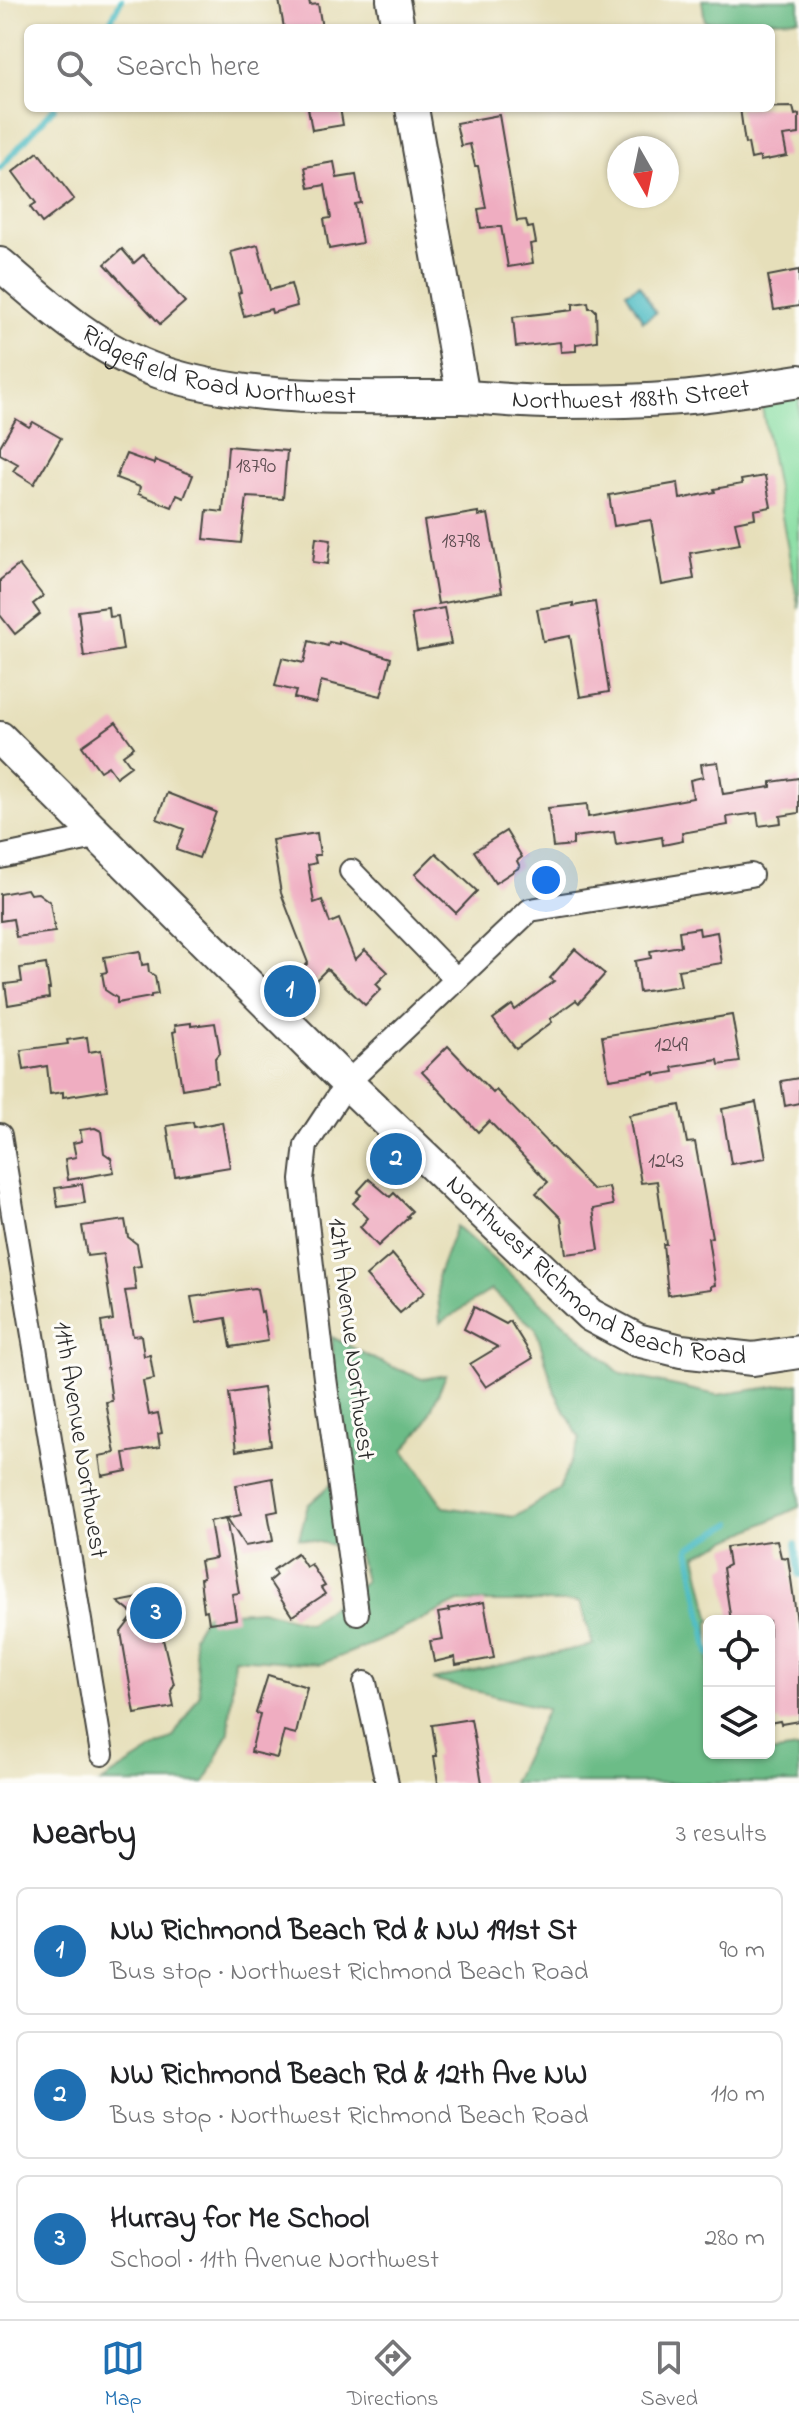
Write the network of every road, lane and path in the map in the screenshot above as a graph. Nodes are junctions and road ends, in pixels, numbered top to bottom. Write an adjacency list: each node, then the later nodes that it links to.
1 (393, 0): 2 (street)
2 (397, 24)
3 (413, 112): 6 (street)
4 (0, 264): 6 (street, Ridgefield Road Northwest)
5 (799, 381): 6 (street, Northwest 188th Street)
6 (463, 397)
7 (0, 738): 8 (street, Northwest Richmond Beach Road)
8 (100, 836): 9 (street); 13 (street, Northwest Richmond Beach Road)
9 (0, 857)
10 (351, 871): 12 (street)
11 (751, 875): 12 (street, 12th Avenue Northwest)
12 (456, 979): 13 (street, 12th Avenue Northwest)
13 (347, 1083): 15 (street, Northwest Richmond Beach Road); 16 (street, 12th Avenue Northwest)
14 (0, 1135): 18 (street, 11th Avenue Northwest)
15 (799, 1352)
16 (357, 1613)
17 (365, 1683): 19 (street)
18 (102, 1754)
19 (387, 1783)

